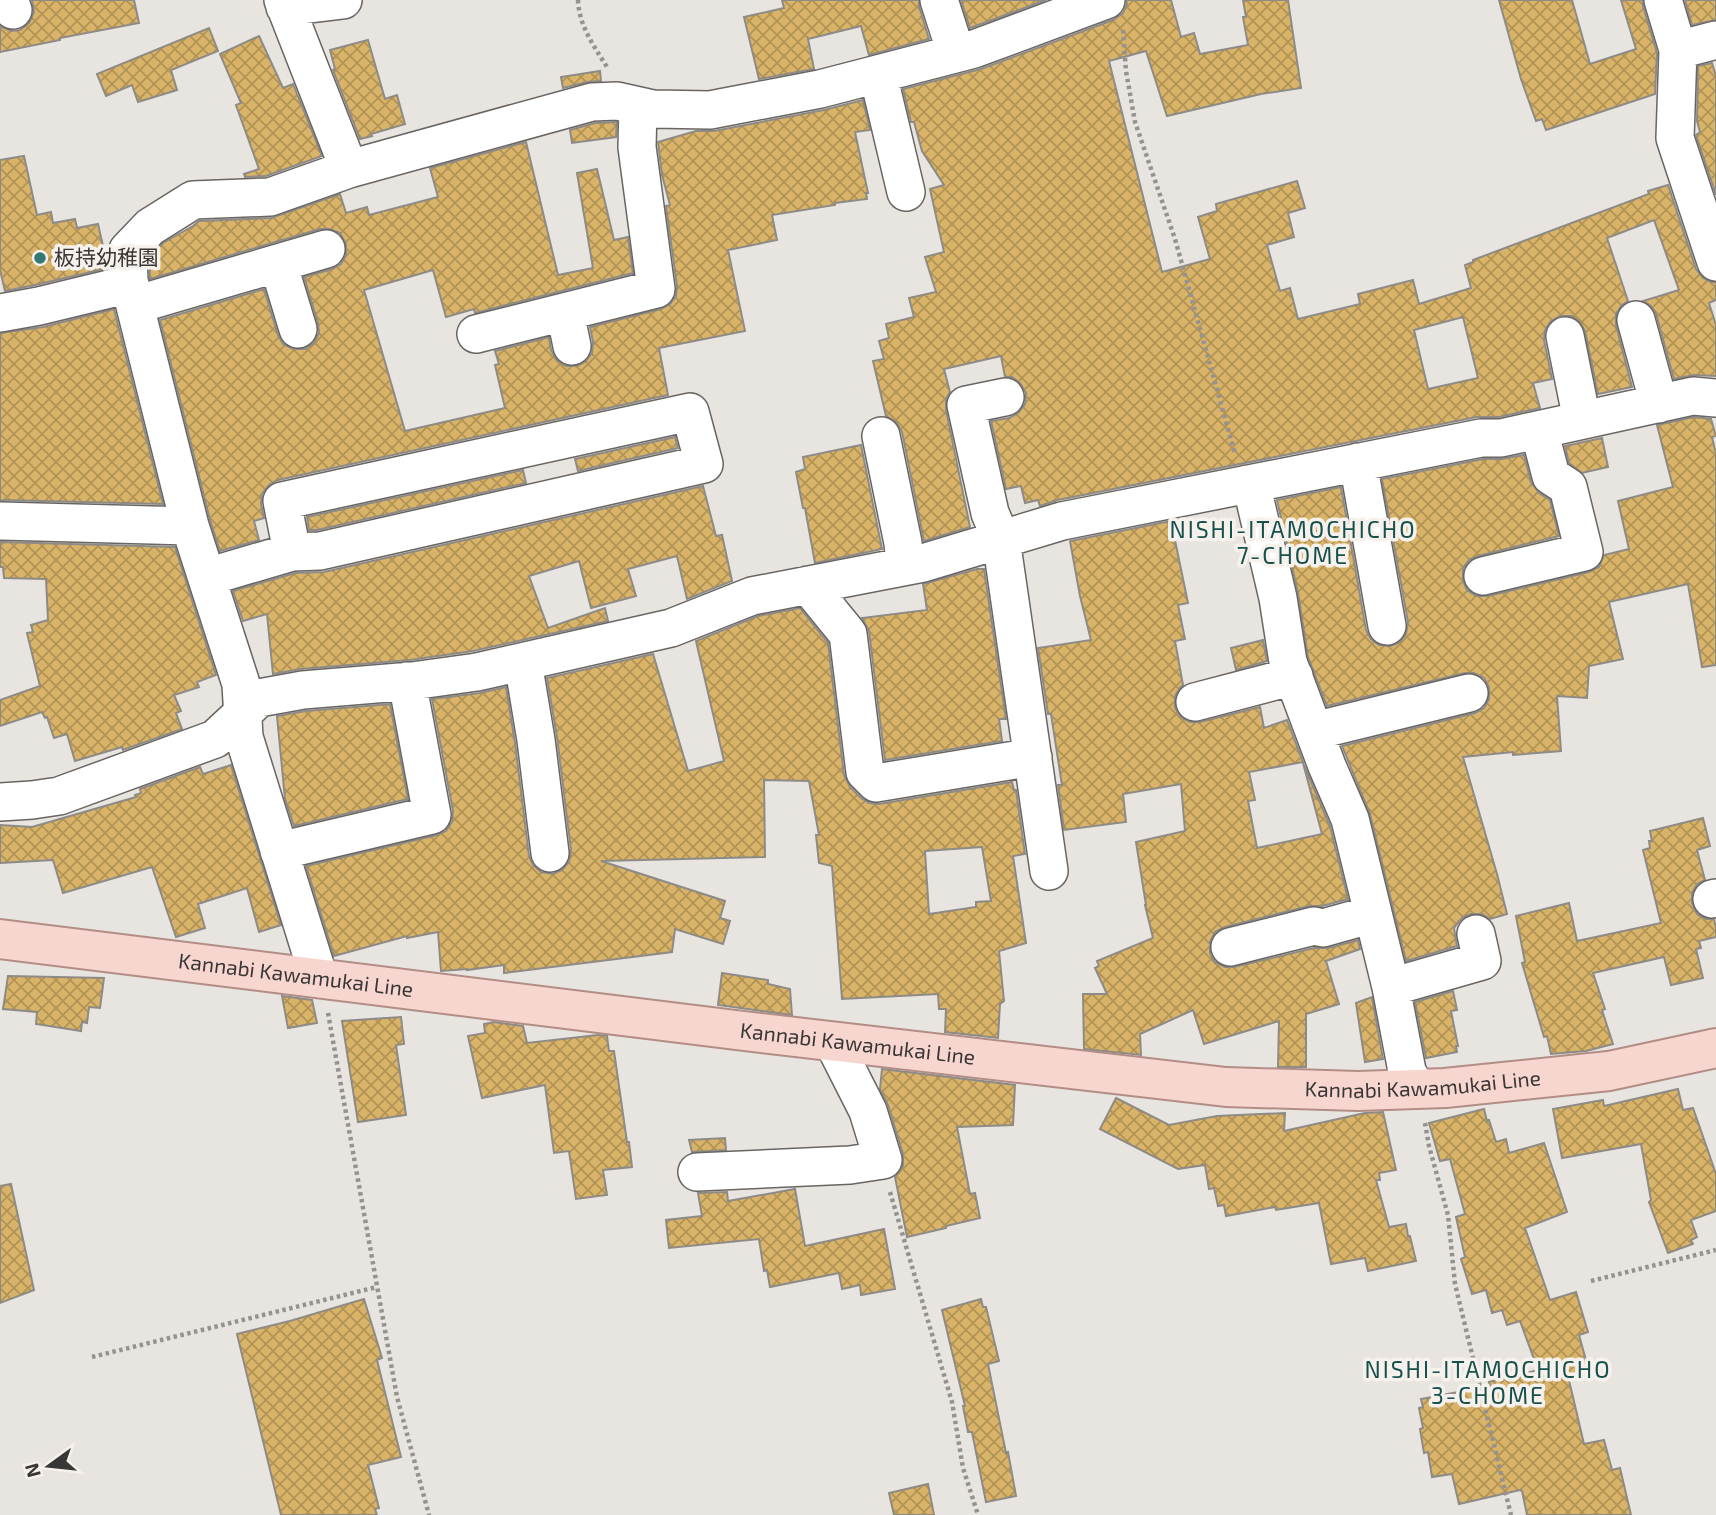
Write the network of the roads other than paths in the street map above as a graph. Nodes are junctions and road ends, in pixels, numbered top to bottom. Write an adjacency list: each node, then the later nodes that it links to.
1 (343, 0): 4 (street)
2 (939, 0): 8 (street)
3 (1663, 0): 7 (street)
4 (284, 4): 11 (street)
5 (1114, 12): 8 (street)
6 (1716, 40): 7 (street)
7 (1678, 50): 14 (street)
8 (956, 53): 9 (street)
9 (877, 74): 10 (street); 12 (street)
10 (627, 103): 11 (street); 20 (street)
11 (349, 169): 16 (street)
12 (906, 192)
13 (326, 249): 15 (street)
14 (1716, 262)
15 (278, 263): 16 (street); 19 (street)
16 (133, 294): 17 (street); 31 (street)
17 (0, 313)
18 (1636, 320): 24 (street)
19 (298, 329)
20 (476, 334)
21 (1565, 336): 25 (street)
22 (1005, 397): 32 (street)
23 (1716, 398): 24 (street)
24 (1659, 404): 25 (street)
25 (1582, 421): 26 (street)
26 (1539, 430): 28 (street); 35 (street)
27 (881, 436): 34 (street)
28 (1358, 461): 29 (street); 38 (street)
29 (1247, 484): 32 (street); 40 (street)
30 (0, 521): 31 (street)
31 (190, 526): 36 (street)
32 (1001, 539): 34 (street); 46 (street)
33 (292, 552): 33 (street); 36 (street)
34 (905, 566): 37 (street)
35 (1483, 576)
36 (207, 577): 44 (street)
37 (808, 585): 39 (street); 46 (street)
38 (1387, 626)
39 (523, 662): 41 (street); 49 (street)
40 (1294, 677): 43 (street); 45 (street)
41 (407, 681): 44 (street); 48 (street)
42 (1469, 693): 45 (street)
43 (1195, 702)
44 (243, 713): 47 (street); 48 (street)
45 (1314, 731): 51 (street)
46 (1033, 757): 50 (street)
47 (0, 802)
48 (279, 851): 55 (street)
49 (550, 853)
50 (1049, 871)
51 (1373, 914): 54 (street); 56 (street)
52 (1476, 934): 56 (street)
53 (0, 939): 55 (main road, Kannabi Kawamukai Line)
54 (1230, 947)
55 (319, 978): 57 (main road, Kannabi Kawamukai Line)
56 (1391, 987): 59 (street)
57 (833, 1042): 59 (main road, Kannabi Kawamukai Line); 60 (street)
58 (1716, 1048): 59 (main road, Kannabi Kawamukai Line)
59 (1415, 1088)
60 (697, 1172)

